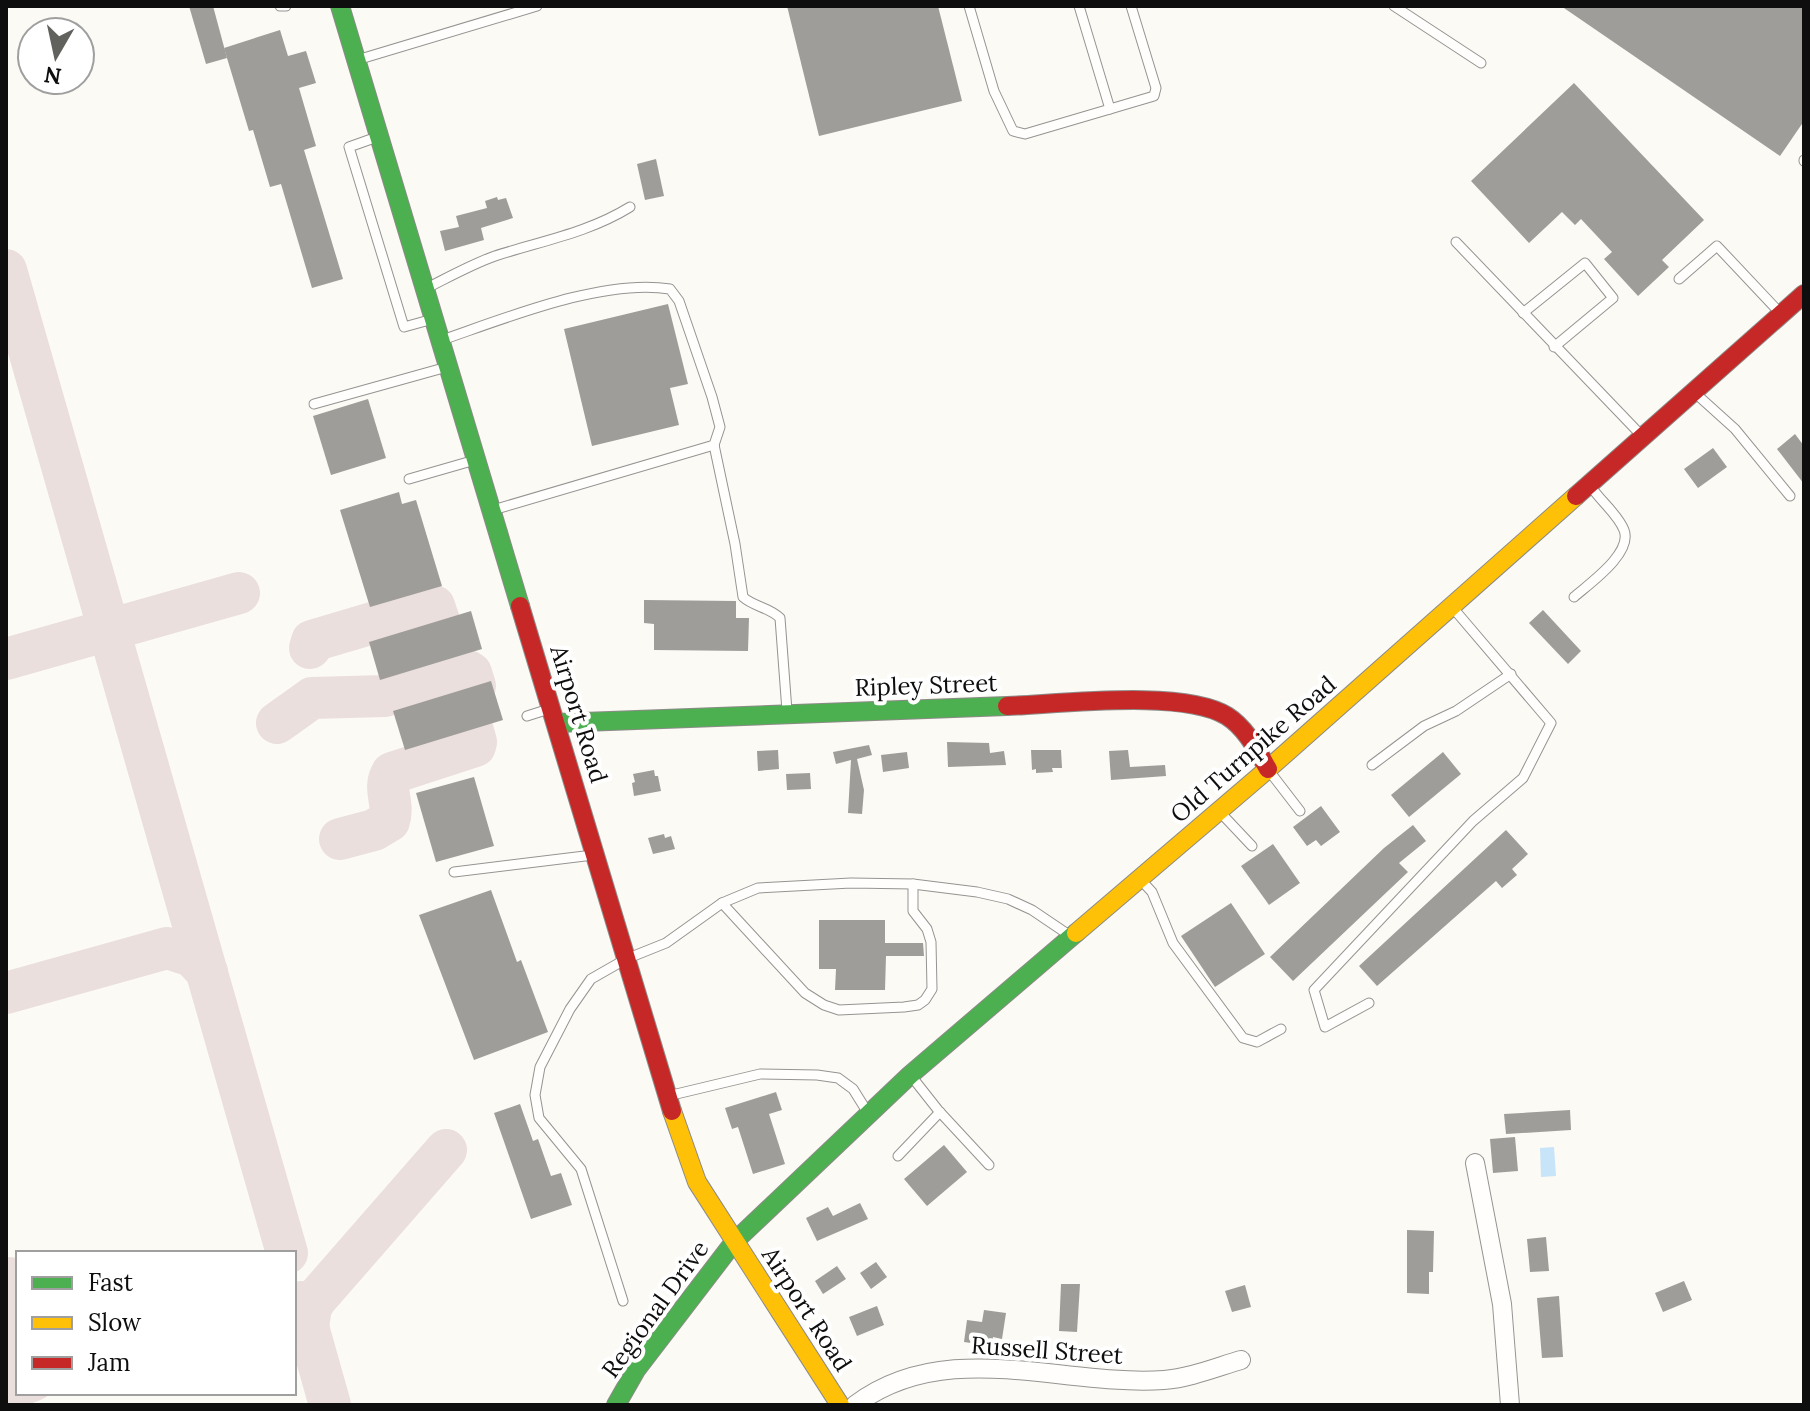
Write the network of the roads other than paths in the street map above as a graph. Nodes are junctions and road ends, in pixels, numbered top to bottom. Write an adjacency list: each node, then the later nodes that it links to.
1 (280, 6): 2 (lane)
2 (286, 6)
3 (340, 6): 9 (street, Airport Road)
4 (537, 6): 9 (lane)
5 (969, 6): 11 (lane)
6 (1079, 6): 11 (lane)
7 (1131, 6): 11 (lane)
8 (1394, 6): 10 (lane)
9 (357, 60): 12 (street, Airport Road)
10 (1481, 63)
11 (1110, 109)
12 (381, 136): 16 (street, Airport Road); 20 (lane)
13 (630, 207): 16 (lane)
14 (1456, 242): 18 (lane)
15 (1679, 279): 19 (lane)
16 (427, 288): 20 (street, Airport Road)
17 (1804, 294): 19 (street, Old Turnpike Road)
18 (1523, 313): 22 (lane); 22 (lane)
19 (1781, 314): 24 (street, Old Turnpike Road)
20 (436, 318): 21 (street, Airport Road)
21 (442, 340): 23 (street, Airport Road); 27 (lane)
22 (1554, 347): 26 (lane)
23 (450, 366): 25 (lane); 28 (street, Airport Road)
24 (1694, 392): 26 (street, Old Turnpike Road); 31 (lane)
25 (314, 404)
26 (1643, 438): 30 (street, Old Turnpike Road)
27 (714, 445): 32 (lane); 36 (lane)
28 (478, 459): 29 (lane); 32 (street, Airport Road)
29 (409, 479)
30 (1590, 485): 33 (lane); 34 (street, Old Turnpike Road)
31 (1790, 496)
32 (493, 510): 38 (street, Airport Road)
33 (1574, 597)
34 (1451, 606): 35 (lane); 40 (street, Old Turnpike Road)
35 (1511, 674): 39 (lane); 51 (lane)
36 (788, 715): 38 (street, Ripley Street); 40 (street, Ripley Street)
37 (527, 716): 38 (lane)
38 (554, 716): 44 (street, Airport Road)
39 (1372, 765)
40 (1268, 769): 41 (street, Old Turnpike Road); 42 (lane)
41 (1219, 811): 43 (lane); 46 (street, Old Turnpike Road)
42 (1300, 811)
43 (1252, 846)
44 (596, 854): 45 (lane); 50 (street, Airport Road)
45 (454, 872)
46 (1140, 879): 49 (street, Old Turnpike Road); 52 (lane)
47 (913, 884): 48 (lane); 48 (lane); 49 (lane)
48 (722, 903): 50 (lane)
49 (1072, 937): 53 (street, Old Turnpike Road)
50 (626, 959): 54 (street, Airport Road); 61 (lane)
51 (1369, 1003)
52 (1281, 1029)
53 (910, 1075): 55 (lane); 56 (street, Old Turnpike Road)
54 (667, 1096): 56 (lane); 60 (street, Airport Road)
55 (940, 1112): 57 (lane); 59 (lane)
56 (868, 1113): 60 (street, Old Turnpike Road)
57 (898, 1156)
58 (1475, 1163): 66 (street)
59 (989, 1165)
60 (734, 1242): 63 (street, Regional Drive); 64 (street, Airport Road)
61 (623, 1301)
62 (1241, 1360): 65 (street, Russell Street)
63 (616, 1405)
64 (840, 1405)
65 (855, 1405)
66 (1510, 1405)

